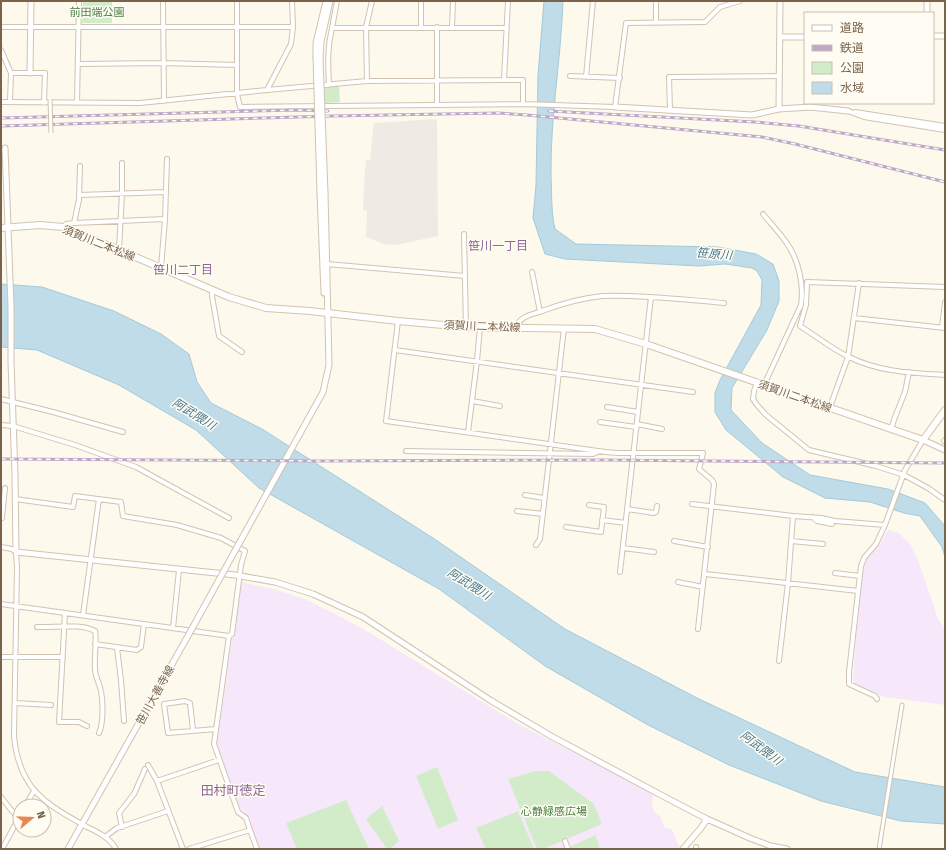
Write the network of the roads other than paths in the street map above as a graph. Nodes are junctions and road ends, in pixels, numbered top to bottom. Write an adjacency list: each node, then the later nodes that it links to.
1 (31, 1): 21 (street)
2 (79, 1): 22 (street)
3 (163, 1): 23 (street)
4 (237, 1): 29 (street)
5 (292, 1): 24 (street)
6 (326, 1): 37 (street)
7 (330, 1): 37 (street)
8 (337, 1): 30 (street)
9 (372, 1): 25 (street)
10 (421, 1): 26 (street)
11 (452, 1): 28 (street)
12 (508, 1): 31 (street)
13 (593, 1): 45 (street)
14 (656, 1): 19 (street)
15 (740, 1): 19 (street)
16 (780, 1): 34 (street)
17 (927, 1): 18 (street)
18 (927, 12)
19 (656, 23): 46 (street)
20 (1, 27): 21 (street)
21 (30, 27): 22 (street); 42 (street)
22 (78, 27): 23 (street); 39 (street)
23 (163, 27): 29 (street); 38 (street)
24 (293, 27): 29 (street); 51 (street)
25 (366, 27): 26 (street); 30 (street); 49 (street)
26 (421, 27): 27 (street)
27 (437, 27): 28 (street); 47 (street)
28 (452, 27): 31 (street)
29 (237, 28): 40 (street)
30 (332, 28): 50 (street)
31 (507, 28): 48 (street)
32 (934, 36): 33 (street)
33 (945, 36)
34 (780, 37): 35 (street); 44 (street)
35 (804, 37)
36 (1, 50): 41 (street)
37 (318, 57): 74 (street, bridge)
38 (163, 63): 39 (street); 40 (street); 54 (street)
39 (79, 64): 58 (street)
40 (237, 65): 52 (street)
41 (10, 73): 42 (street); 56 (street)
42 (30, 73): 57 (street)
43 (570, 76): 45 (street)
44 (779, 76): 62 (street); 63 (street)
45 (586, 77): 46 (street)
46 (620, 78): 61 (street)
47 (436, 80): 48 (street); 49 (street); 60 (street)
48 (504, 80): 59 (street)
49 (367, 81): 50 (street)
50 (329, 85): 51 (street)
51 (267, 90): 52 (street)
52 (237, 94): 54 (street); 60 (street)
53 (50, 99): 67 (street, bridge)
54 (164, 101): 58 (street)
55 (1, 102): 56 (street)
56 (10, 102): 57 (street)
57 (44, 103): 58 (street)
58 (77, 103)
59 (525, 104): 60 (street); 61 (street)
60 (437, 105)
61 (615, 107): 63 (street)
62 (779, 109): 63 (street); 64 (street)
63 (670, 110)
64 (848, 111): 65 (street); 66 (street)
65 (945, 126)
66 (945, 130)
67 (51, 133)
68 (5, 148): 80 (street)
69 (167, 159): 72 (street)
70 (122, 163): 73 (street)
71 (80, 166): 75 (street)
72 (166, 192): 73 (street); 77 (street)
73 (122, 193): 75 (street); 78 (street)
74 (322, 193): 85 (street); 96 (street)
75 (80, 195): 79 (street)
76 (762, 214): 112 (street)
77 (165, 219): 78 (street); 86 (street)
78 (120, 221): 79 (street); 84 (street)
79 (74, 223): 81 (street)
80 (9, 227): 81 (main road, 須賀川二本松線); 82 (main road, 須賀川二本松線); 116 (street)
81 (63, 227): 84 (main road, 須賀川二本松線)
82 (1, 228)
83 (464, 234): 88 (street)
84 (119, 250): 86 (main road, 須賀川二本松線)
85 (327, 264): 88 (street); 96 (street)
86 (162, 268): 91 (main road, 須賀川二本松線)
87 (532, 272): 95 (street)
88 (465, 276): 99 (street)
89 (859, 283): 90 (street); 97 (street); 107 (street)
90 (945, 287)
91 (212, 290): 96 (main road, 須賀川二本松線); 106 (street)
92 (651, 297): 94 (street); 95 (street); 104 (street)
93 (945, 302): 101 (street)
94 (724, 303)
95 (540, 312): 102 (street)
96 (327, 314): 98 (main road, 須賀川二本松線); 216 (street, 笹川大善寺線, bridge)
97 (854, 318): 101 (street); 107 (street)
98 (398, 321): 99 (main road, 須賀川二本松線); 105 (street)
99 (466, 327): 100 (main road, 須賀川二本松線)
100 (480, 327): 102 (main road, 須賀川二本松線); 108 (street)
101 (944, 327)
102 (515, 328): 103 (main road, 須賀川二本松線)
103 (564, 328): 104 (main road, 須賀川二本松線); 109 (street)
104 (646, 344): 112 (main road, 須賀川二本松線); 113 (street)
105 (395, 350): 108 (street); 130 (street)
106 (242, 352)
107 (848, 357): 110 (street); 120 (street)
108 (477, 361): 109 (street); 117 (street)
109 (559, 372): 113 (street); 132 (street)
110 (909, 372): 111 (street); 128 (street)
111 (945, 375)
112 (758, 383): 120 (main road, 須賀川二本松線); 138 (street)
113 (641, 384): 114 (street); 122 (street)
114 (693, 392)
115 (1, 399): 116 (street)
116 (12, 401): 125 (street); 129 (street)
117 (472, 402): 118 (street); 130 (street)
118 (500, 406)
119 (606, 407): 122 (street)
120 (830, 407): 128 (main road, 須賀川二本松線)
121 (945, 410): 131 (main road)
122 (638, 412): 126 (street)
123 (600, 422): 126 (street)
124 (1, 425): 125 (street)
125 (13, 426): 142 (street); 155 (street)
126 (637, 426): 127 (street); 137 (street)
127 (662, 429)
128 (891, 429): 131 (main road, 須賀川二本松線)
129 (123, 432)
130 (468, 432): 132 (street)
131 (923, 440): 133 (street); 138 (street)
132 (551, 444): 135 (street); 136 (street)
133 (945, 450)
134 (406, 451): 136 (street)
135 (601, 451): 136 (street); 137 (street)
136 (550, 453): 141 (street)
137 (634, 453): 148 (street); 149 (street)
138 (903, 476): 144 (street); 158 (street)
139 (5, 488): 153 (street)
140 (525, 495): 141 (street)
141 (544, 498): 151 (street)
142 (15, 499): 143 (street); 168 (street)
143 (99, 499): 170 (street); 175 (street)
144 (945, 500)
145 (692, 504): 148 (street)
146 (589, 505): 156 (street)
147 (657, 506): 149 (street)
148 (712, 506): 152 (street); 166 (street)
149 (627, 509): 157 (street)
150 (518, 511): 151 (street)
151 (542, 514): 164 (street)
152 (793, 516): 154 (street); 162 (street)
153 (1, 517)
154 (812, 517): 158 (street); 159 (street)
155 (229, 518)
156 (602, 520): 157 (street); 160 (street)
157 (626, 523): 167 (street)
158 (886, 523): 176 (street)
159 (832, 524)
160 (566, 527)
161 (674, 541): 166 (street)
162 (791, 541): 163 (street); 178 (street)
163 (823, 544)
164 (536, 545)
165 (1, 547): 168 (street)
166 (708, 547): 174 (street)
167 (623, 548): 169 (street); 172 (street)
168 (16, 552): 170 (street); 182 (street)
169 (654, 552)
170 (91, 560): 171 (street); 184 (street)
171 (179, 570): 175 (street); 188 (street)
172 (620, 572)
173 (835, 573): 176 (street)
174 (705, 574): 178 (street); 179 (street)
175 (240, 576): 190 (street); 215 (street)
176 (860, 576): 180 (street)
177 (678, 582): 179 (street)
178 (788, 583): 180 (street); 196 (street)
179 (703, 587): 189 (street)
180 (858, 591): 197 (street)
181 (1, 604): 182 (street)
182 (16, 606): 183 (street); 194 (street)
183 (65, 614): 184 (street); 186 (street)
184 (84, 615): 185 (street)
185 (144, 624): 188 (street); 192 (street)
186 (64, 626): 187 (street); 191 (street); 195 (street)
187 (37, 627)
188 (173, 628): 190 (street)
189 (698, 629)
190 (229, 636): 203 (street)
191 (95, 644): 192 (street); 205 (street)
192 (117, 648): 201 (street)
193 (1, 657): 194 (street)
194 (15, 657): 195 (street); 198 (street)
195 (63, 657): 202 (street)
196 (779, 661)
197 (877, 699)
198 (15, 703): 199 (street); 210 (street)
199 (51, 705)
200 (902, 705): 231 (street)
201 (124, 721)
202 (87, 726)
203 (216, 729): 204 (street); 206 (street)
204 (193, 730): 204 (street)
205 (99, 733)
206 (219, 760): 209 (street); 219 (street)
207 (148, 765): 209 (street)
208 (145, 769): 217 (street)
209 (156, 781): 214 (street)
210 (34, 791): 212 (street); 216 (street)
211 (1, 797): 213 (street)
212 (30, 798)
213 (12, 811)
214 (168, 811): 217 (street); 225 (street)
215 (707, 819): 229 (street); 230 (street)
216 (83, 824): 220 (street); 223 (street, 笹川大善寺線)
217 (122, 827): 220 (street)
218 (12, 830): 222 (street)
219 (250, 830): 226 (street); 227 (street)
220 (105, 837): 224 (street)
221 (565, 841): 228 (street)
222 (2, 846)
223 (68, 849)
224 (116, 849)
225 (183, 849)
226 (189, 849)
227 (257, 849)
228 (568, 849)
229 (683, 849)
230 (787, 849)
231 (880, 849)

